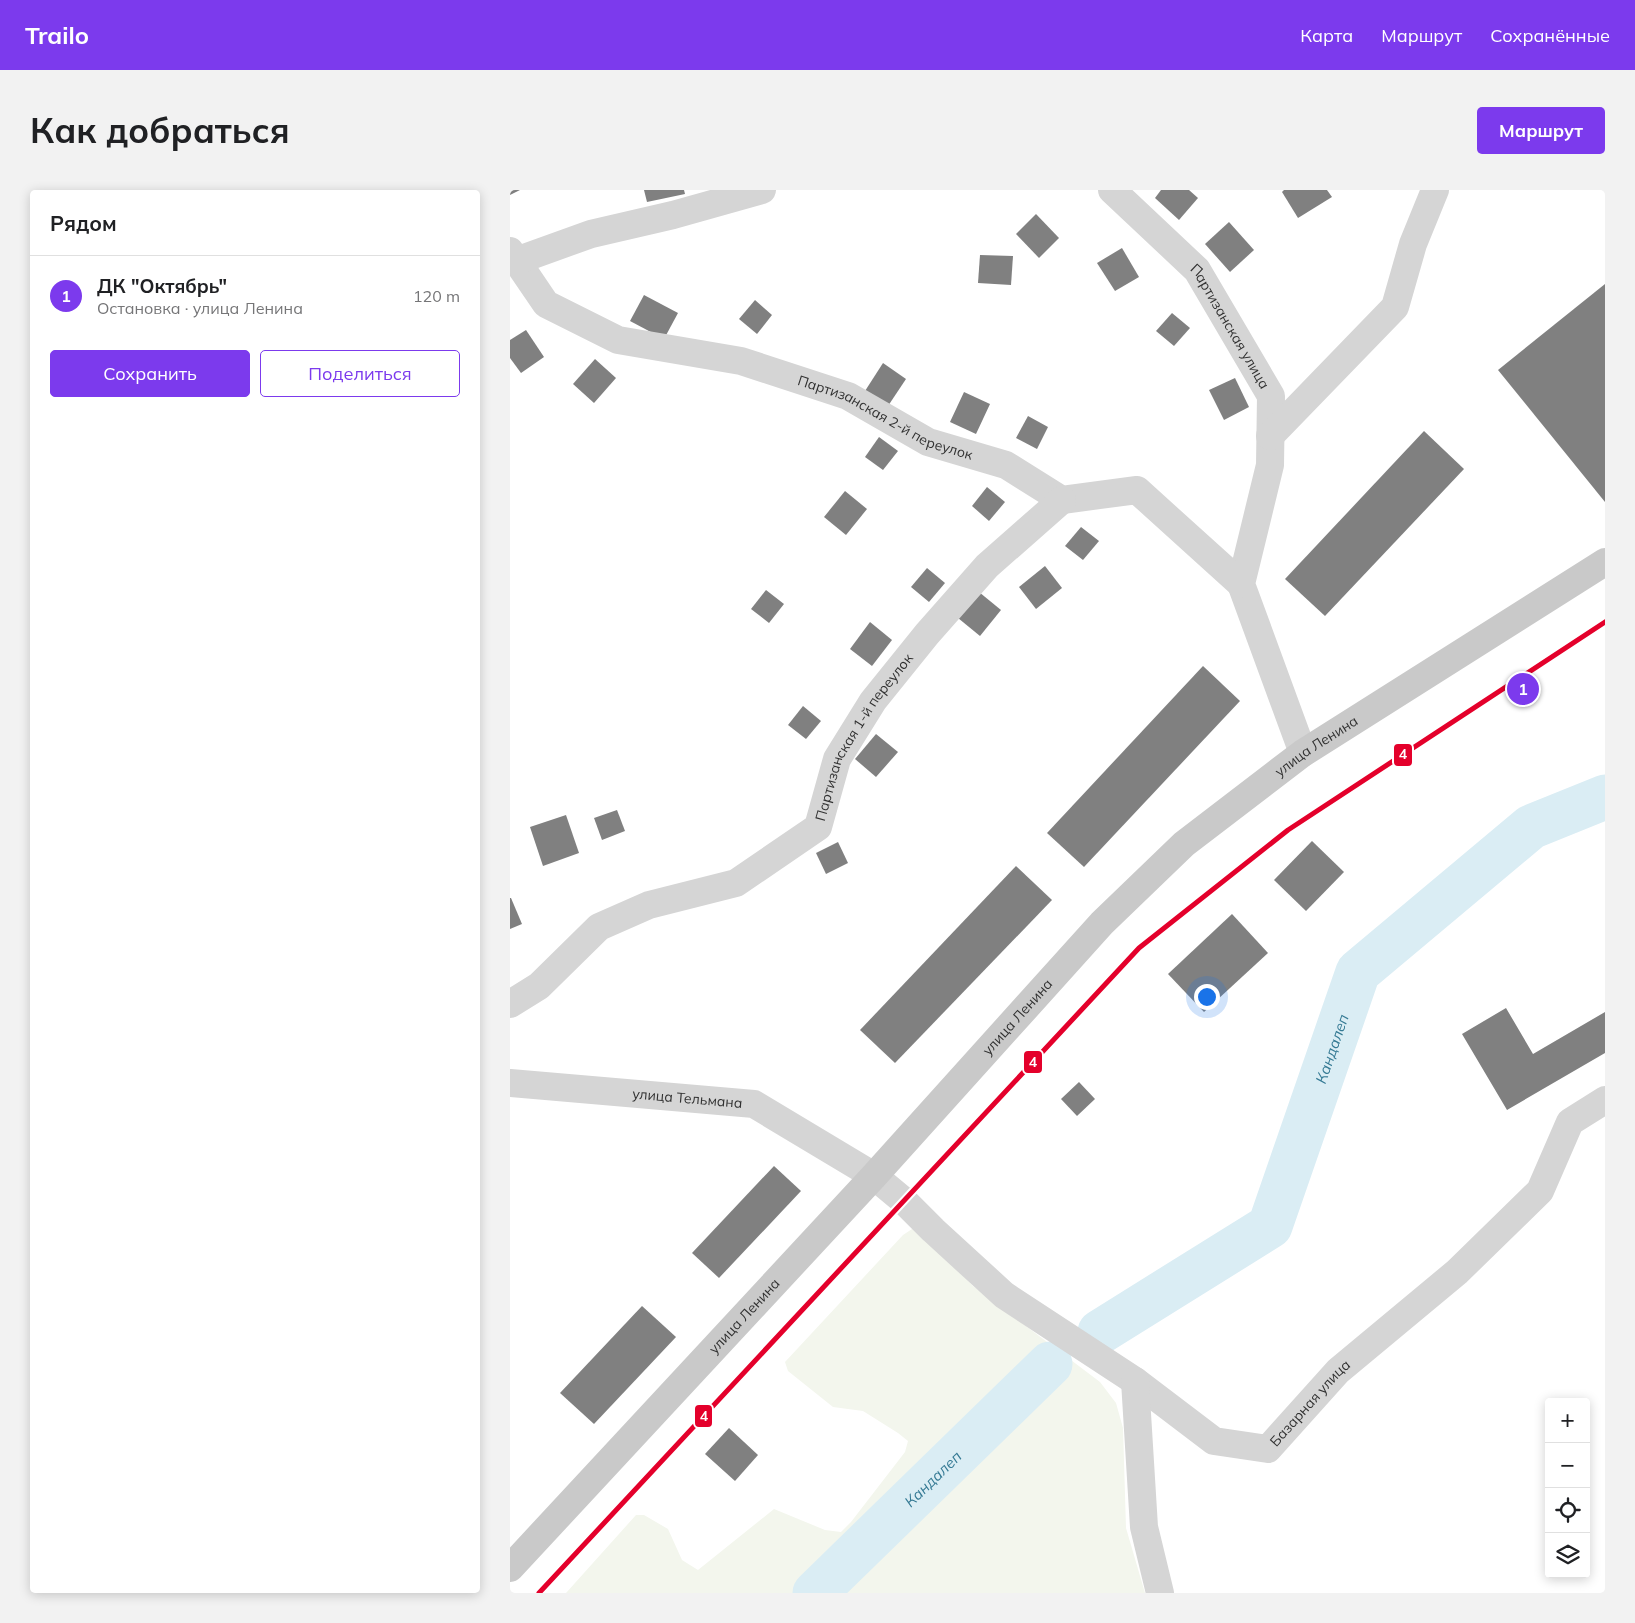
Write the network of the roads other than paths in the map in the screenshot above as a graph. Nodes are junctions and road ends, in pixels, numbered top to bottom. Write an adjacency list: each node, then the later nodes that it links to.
1 (762, 190): 4 (street)
2 (1112, 190): 6 (street, Партизанская улица)
3 (1435, 190): 6 (street)
4 (735, 194): 5 (street)
5 (513, 256): 7 (street, Партизанская 2-й переулок)
6 (1270, 436): 9 (street, Партизанская улица)
7 (1062, 500): 9 (street); 11 (street, Партизанская 1-й переулок)
8 (1605, 562): 10 (main road, улица Ленина)
9 (1241, 584): 10 (street)
10 (1303, 752): 14 (main road, улица Ленина)
11 (510, 1004)
12 (510, 1083): 14 (street, улица Тельмана)
13 (1605, 1100): 15 (street, Базарная улица)
14 (874, 1176): 15 (street, Базарная улица); 16 (main road, улица Ленина)
15 (1135, 1381): 17 (street)
16 (510, 1568)
17 (1160, 1593)

